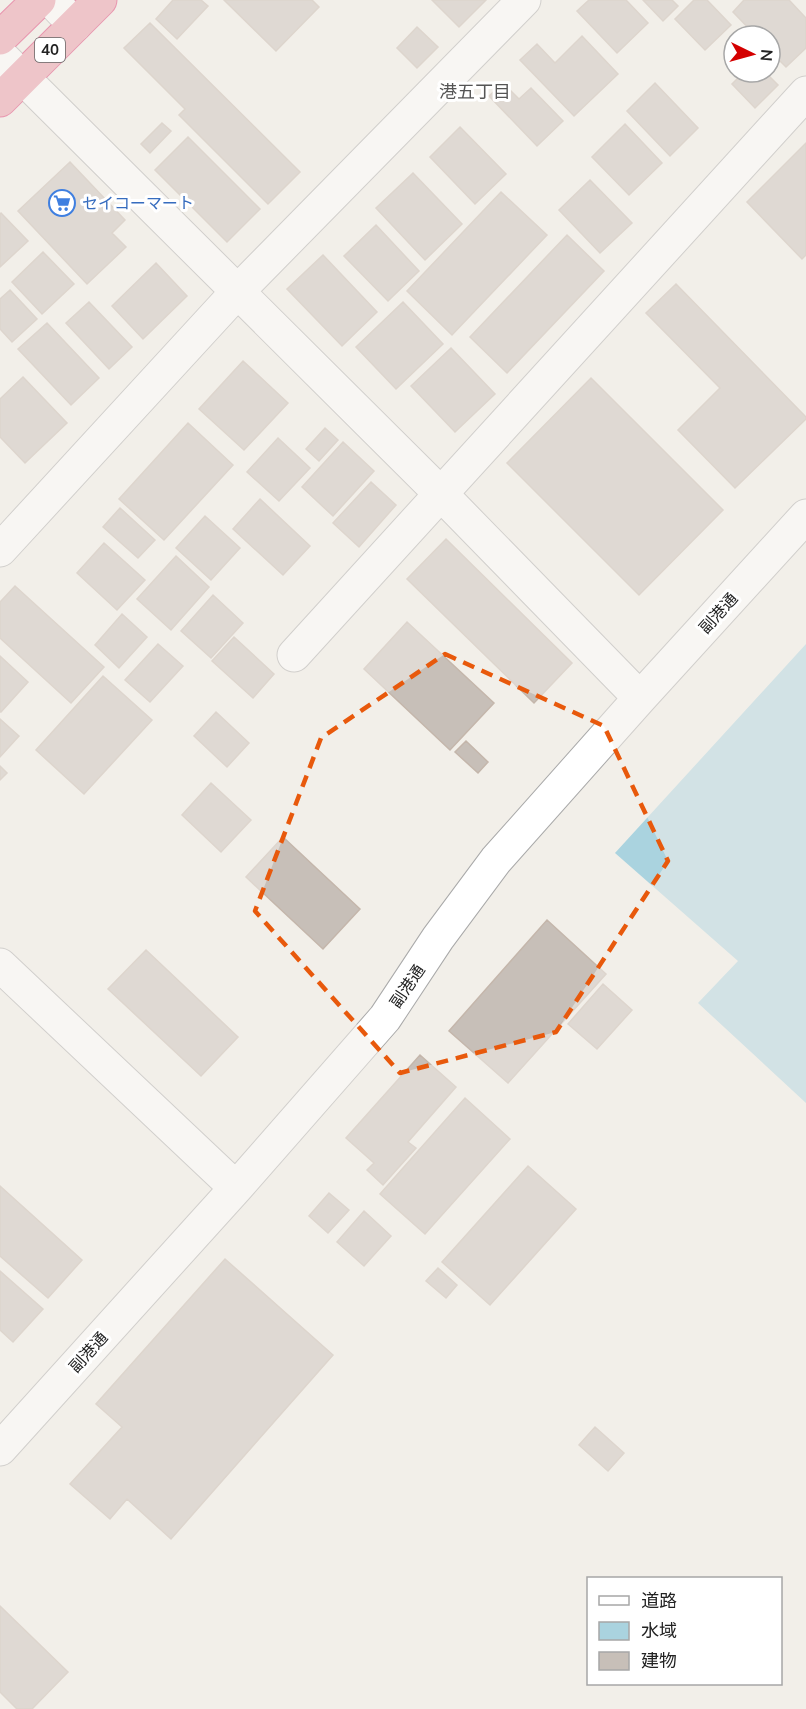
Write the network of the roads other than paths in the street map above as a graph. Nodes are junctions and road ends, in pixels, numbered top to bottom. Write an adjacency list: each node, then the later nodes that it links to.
1 (39, 0): 6 (highway, 40)
2 (51, 0): 5 (street)
3 (100, 0): 5 (highway, 40)
4 (524, 0): 10 (street)
5 (75, 25): 7 (highway, 40)
6 (0, 38)
7 (11, 66): 9 (highway, 40); 10 (street)
8 (806, 93): 11 (street)
9 (0, 100)
10 (238, 291): 11 (street); 13 (street)
11 (441, 494): 14 (street); 15 (street)
12 (806, 516): 15 (street, 副港通)
13 (0, 550)
14 (294, 655)
15 (640, 698): 17 (street, 副港通)
16 (3, 974): 17 (street)
17 (236, 1188): 18 (street, 副港通)
18 (0, 1449)

